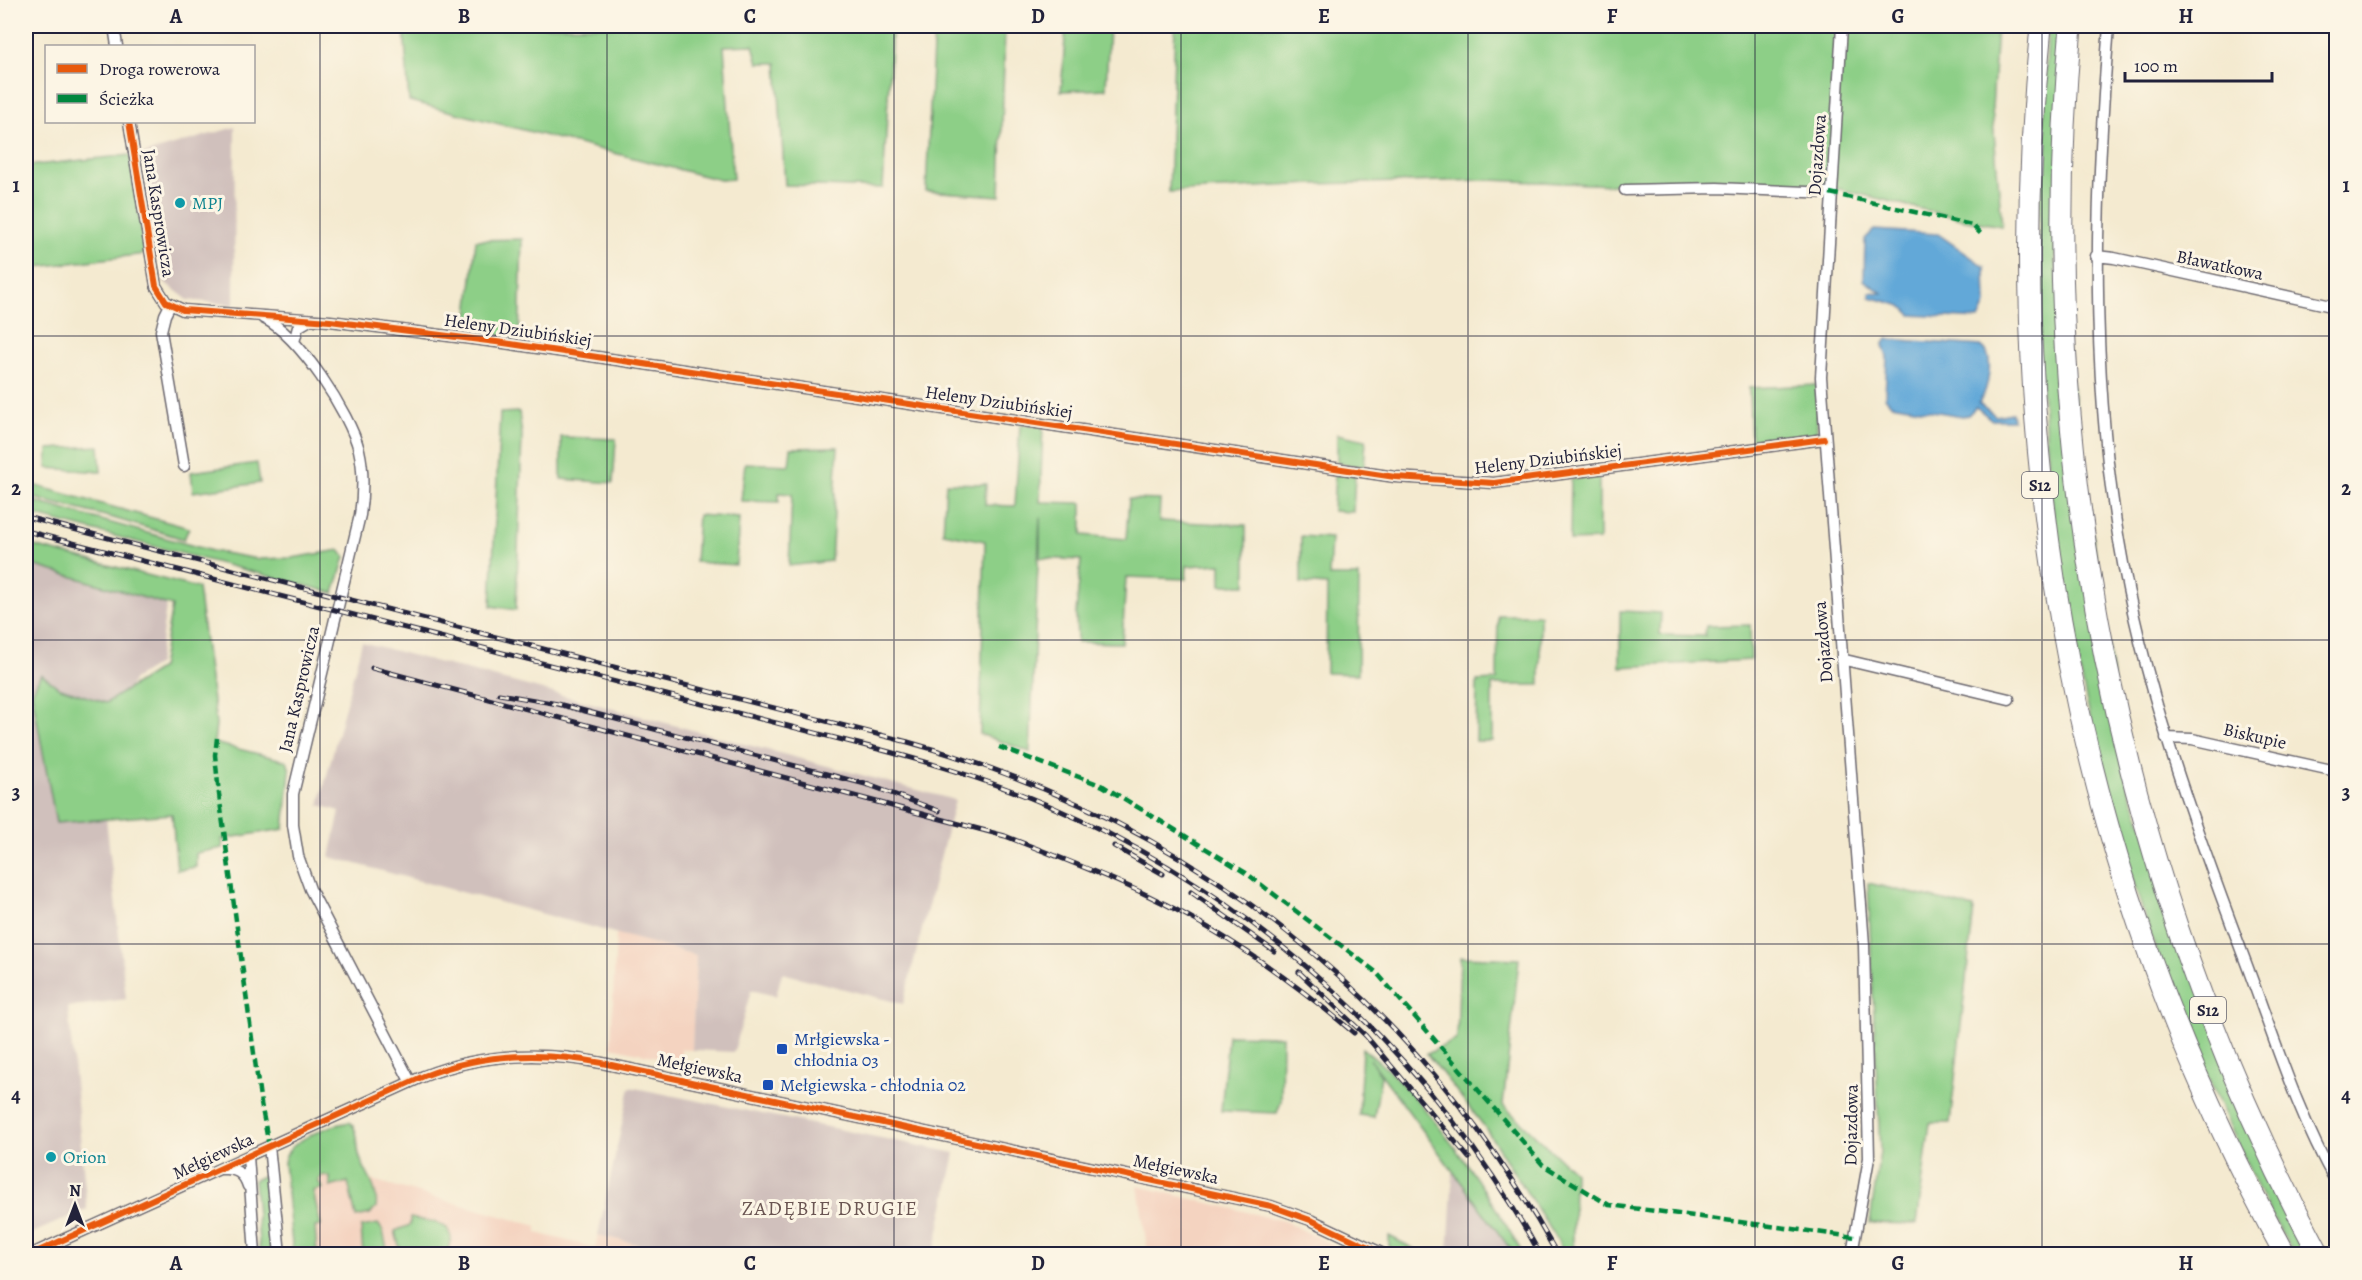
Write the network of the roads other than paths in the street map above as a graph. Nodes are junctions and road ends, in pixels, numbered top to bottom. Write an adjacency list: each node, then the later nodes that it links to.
1 (114, 26): 6 (street)
2 (1842, 26): 9 (street, Dojazdowa)
3 (2041, 26): 23 (highway, S12)
4 (2071, 26): 28 (highway, S12)
5 (2109, 26): 10 (street)
6 (117, 45)
7 (129, 123): 11 (street, Jana Kasprowicza)
8 (1625, 190): 9 (street)
9 (1830, 193): 16 (street, Dojazdowa)
10 (2096, 256): 12 (street, Bławatkowa); 20 (street)
11 (170, 305): 13 (street, Heleny Dziubińskiej); 17 (street)
12 (2337, 308)
13 (260, 317): 14 (street, Heleny Dziubińskiej); 15 (street, Jana Kasprowicza)
14 (311, 320): 15 (street); 16 (street, Heleny Dziubińskiej)
15 (294, 342): 22 (street, Jana Kasprowicza)
16 (1824, 439): 18 (street, Dojazdowa)
17 (184, 466)
18 (1841, 659): 19 (street); 34 (street, Dojazdowa)
19 (2009, 699)
20 (2166, 738): 21 (street, Biskupie); 27 (street)
21 (2337, 771)
22 (410, 1081): 24 (street, Mełgiewska); 33 (street, Mełgiewska)
23 (2222, 1132): 35 (highway); 36 (highway, S12)
24 (269, 1146): 25 (street, Mełgiewska); 32 (street)
25 (249, 1156): 26 (street, Mełgiewska); 29 (street)
26 (218, 1169): 29 (street); 30 (street, Mełgiewska)
27 (2337, 1182)
28 (2285, 1186): 37 (highway, S12); 38 (highway)
29 (250, 1192): 31 (street)
30 (32, 1254)
31 (255, 1254)
32 (280, 1254)
33 (1383, 1254)
34 (1852, 1254)
35 (2272, 1254)
36 (2285, 1254)
37 (2319, 1254)
38 (2333, 1254)

